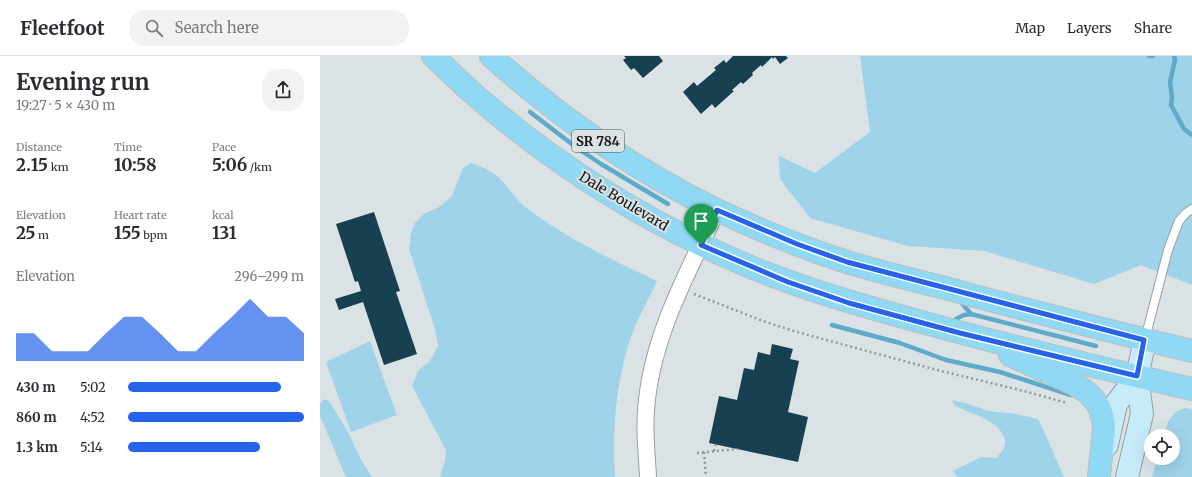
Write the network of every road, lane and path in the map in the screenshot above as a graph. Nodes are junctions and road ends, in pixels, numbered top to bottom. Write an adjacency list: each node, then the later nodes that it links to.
1 (433, 56): 5 (main road, Dale Boulevard / SR 784)
2 (491, 56): 4 (main road, SR 784)
3 (1192, 209): 8 (lane)
4 (717, 210): 5 (street); 8 (main road, SR 784)
5 (701, 245): 6 (street); 7 (main road, Dale Boulevard / SR 784)
6 (681, 288): 12 (path); 18 (street)
7 (960, 333): 10 (main road, Dale Boulevard / SR 784); 20 (main road)
8 (1144, 340): 9 (main road, SR 784); 10 (main road)
9 (1192, 351)
10 (1137, 376): 11 (main road, Dale Boulevard / SR 784); 20 (main road); 21 (main road)
11 (1192, 389)
12 (1071, 404)
13 (716, 444): 15 (path)
14 (738, 449): 15 (path)
15 (714, 451): 16 (path)
16 (704, 452): 17 (path); 19 (path)
17 (697, 453)
18 (648, 477)
19 (706, 477)
20 (1099, 477)
21 (1127, 477)

